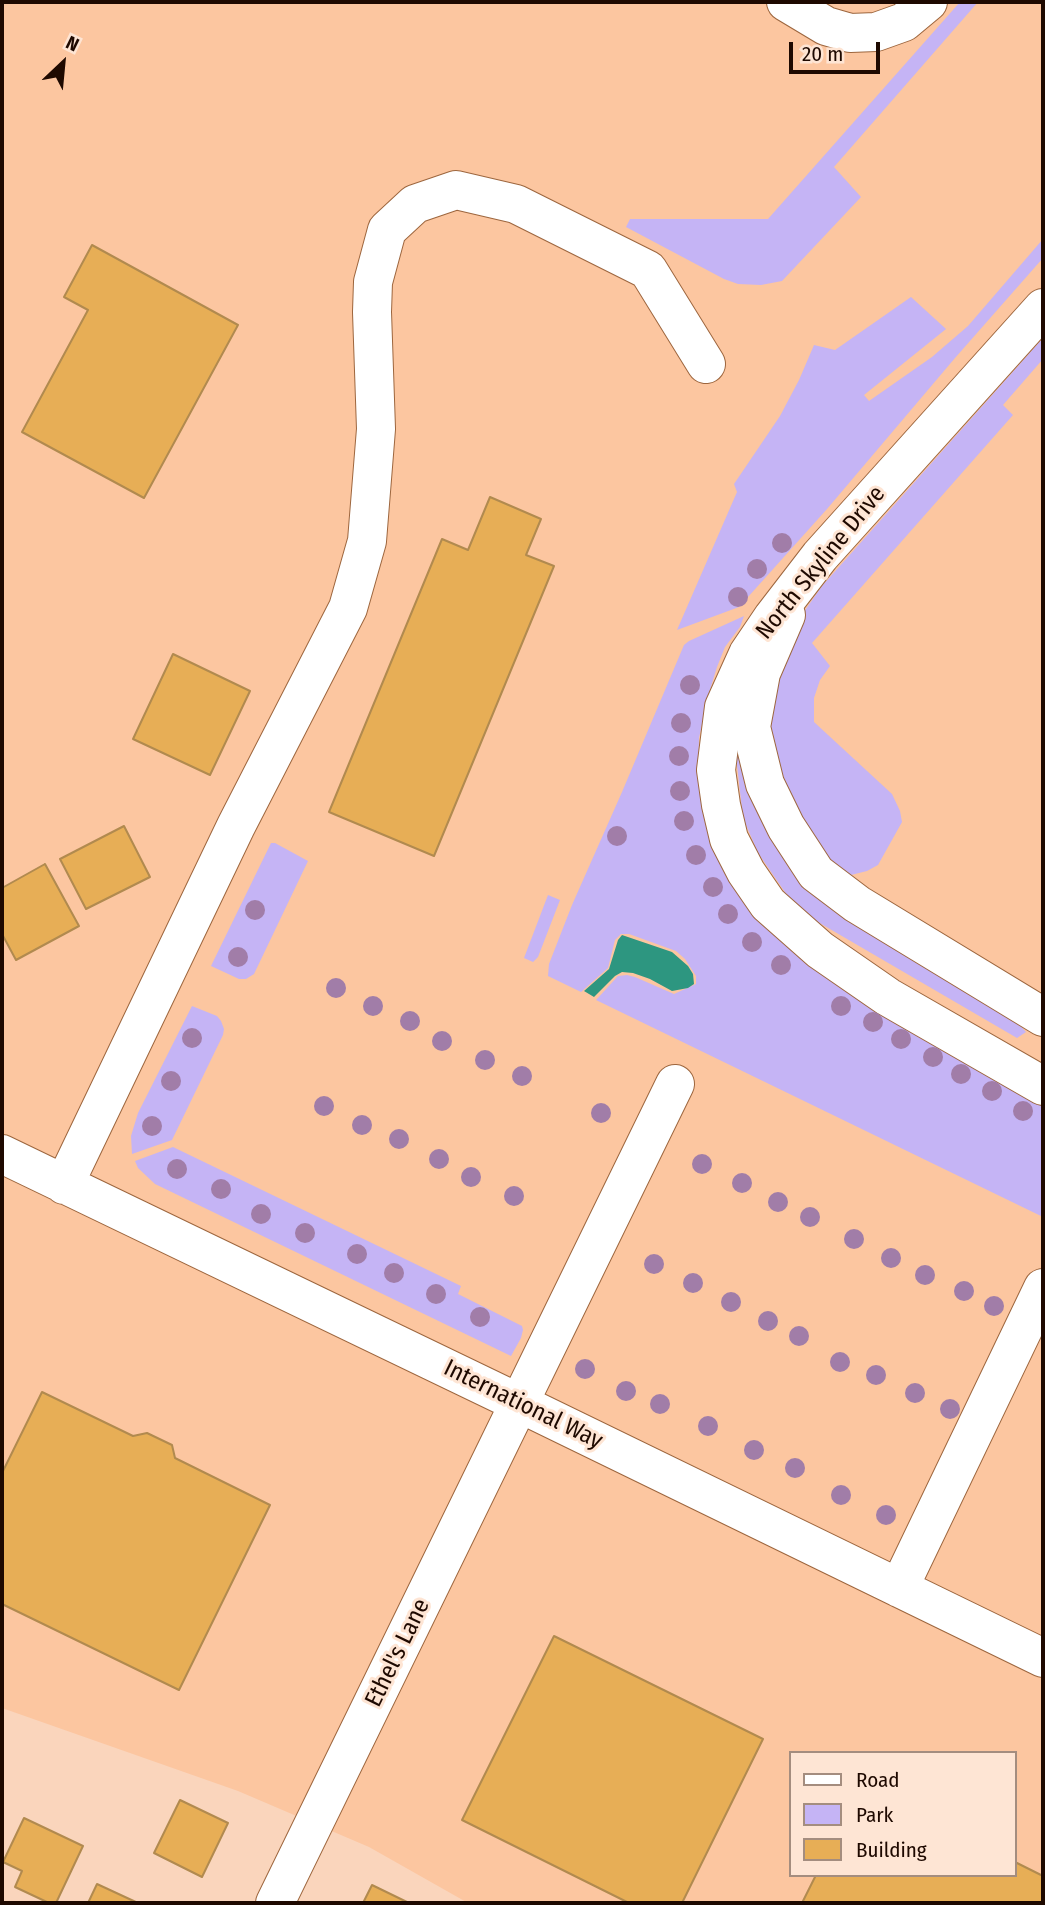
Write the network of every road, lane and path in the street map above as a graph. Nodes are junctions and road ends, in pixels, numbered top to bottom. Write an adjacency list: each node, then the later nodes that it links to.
1 (786, 2): 2 (street)
2 (928, 2)
3 (1043, 309): 5 (street, North Skyline Drive)
4 (706, 364): 10 (street)
5 (820, 556): 6 (street); 8 (street, North Skyline Drive)
6 (1043, 1017)
7 (675, 1084): 12 (street, Ethel's Lane)
8 (1043, 1086)
9 (2, 1154): 10 (street, International Way)
10 (64, 1185): 12 (street, International Way)
11 (1043, 1288): 13 (street)
12 (520, 1404): 13 (street, International Way); 15 (street, Ethel's Lane)
13 (899, 1588): 14 (street, International Way)
14 (1043, 1658)
15 (275, 1903)

